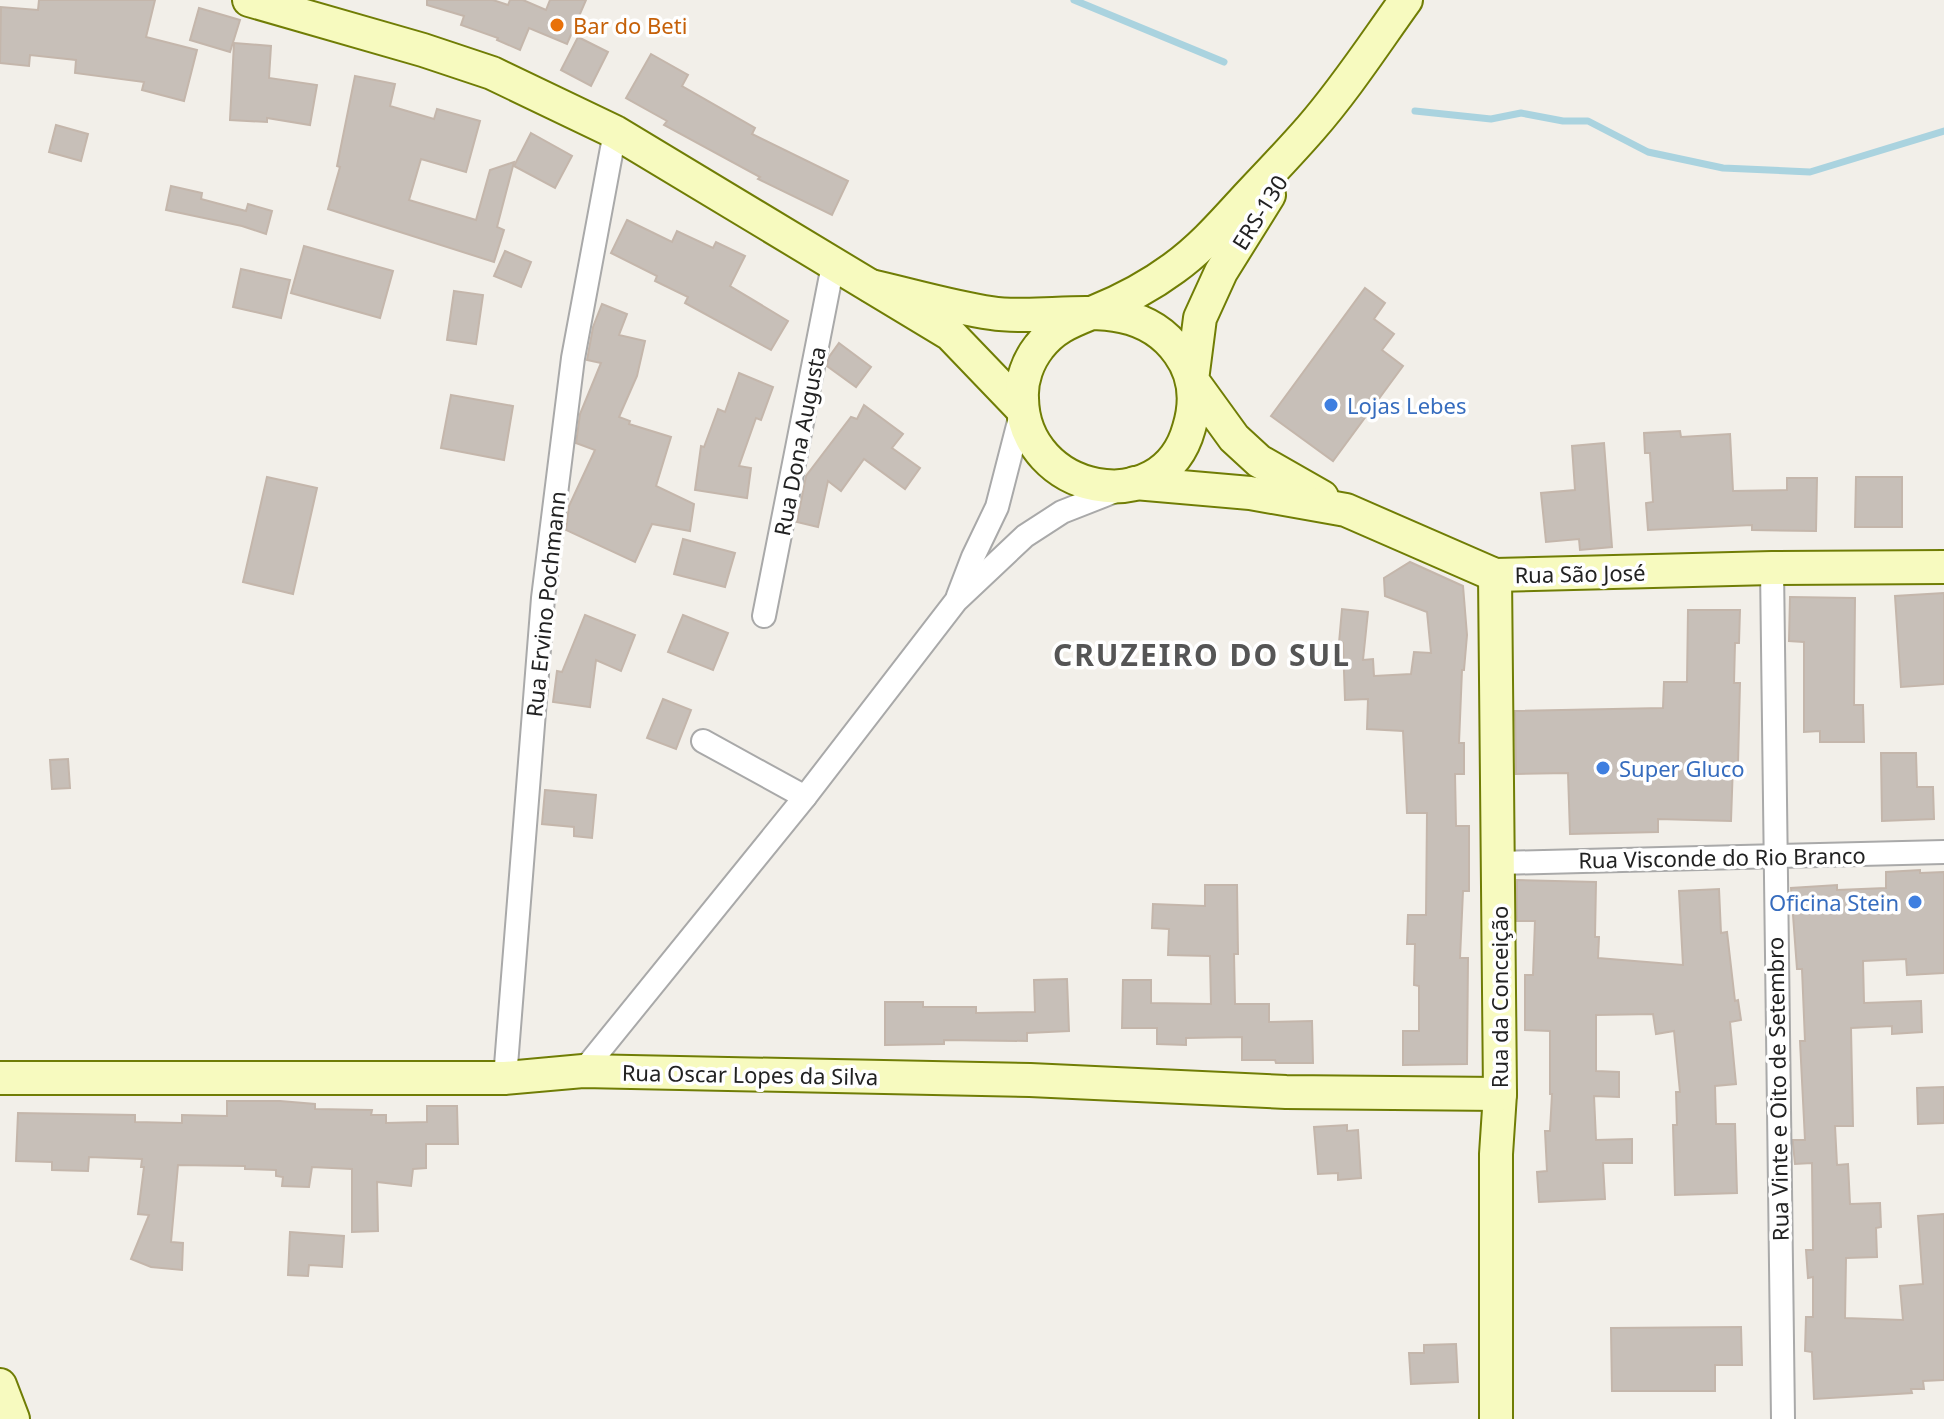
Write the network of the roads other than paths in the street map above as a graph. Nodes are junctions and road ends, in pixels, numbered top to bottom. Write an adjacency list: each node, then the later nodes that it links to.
1 (249, 0): 4 (main road)
2 (1395, 5): 3 (main road)
3 (1312, 127): 7 (main road, ERS-130); 8 (main road, ERS-130)
4 (615, 132): 5 (main road); 24 (street, Rua Ervino Pochmann)
5 (833, 265): 6 (main road); 16 (street, Rua Dona Augusta)
6 (871, 286): 7 (main road); 9 (main road)
7 (1093, 312): 8 (main road); 9 (main road)
8 (1192, 380): 10 (main road); 11 (main road)
9 (1022, 409): 10 (main road); 15 (street)
10 (1135, 483): 11 (main road, Rua São José); 15 (street)
11 (1346, 510): 14 (main road, Rua São José)
12 (1944, 567): 13 (main road, Rua São José)
13 (1772, 568): 14 (main road, Rua São José); 20 (street, Rua Vinte e Oito de Setembro)
14 (1495, 575): 21 (main road, Rua da Conceição)
15 (956, 601): 18 (street)
16 (764, 616)
17 (703, 741): 18 (street)
18 (805, 797): 22 (street)
19 (1944, 852): 20 (street, Rua Visconde do Rio Branco)
20 (1774, 854): 21 (street, Rua Visconde do Rio Branco); 29 (street, Rua Vinte e Oito de Setembro)
21 (1499, 863): 25 (main road, Rua da Conceição)
22 (583, 1071): 24 (main road, Rua Oscar Lopes da Silva); 25 (main road, Rua Oscar Lopes da Silva)
23 (0, 1078): 24 (main road, Rua Oscar Lopes da Silva)
24 (505, 1078)
25 (1500, 1094): 28 (main road, Rua da Conceição)
26 (0, 1385): 27 (main road)
27 (13, 1419)
28 (1496, 1419)
29 (1783, 1419)

